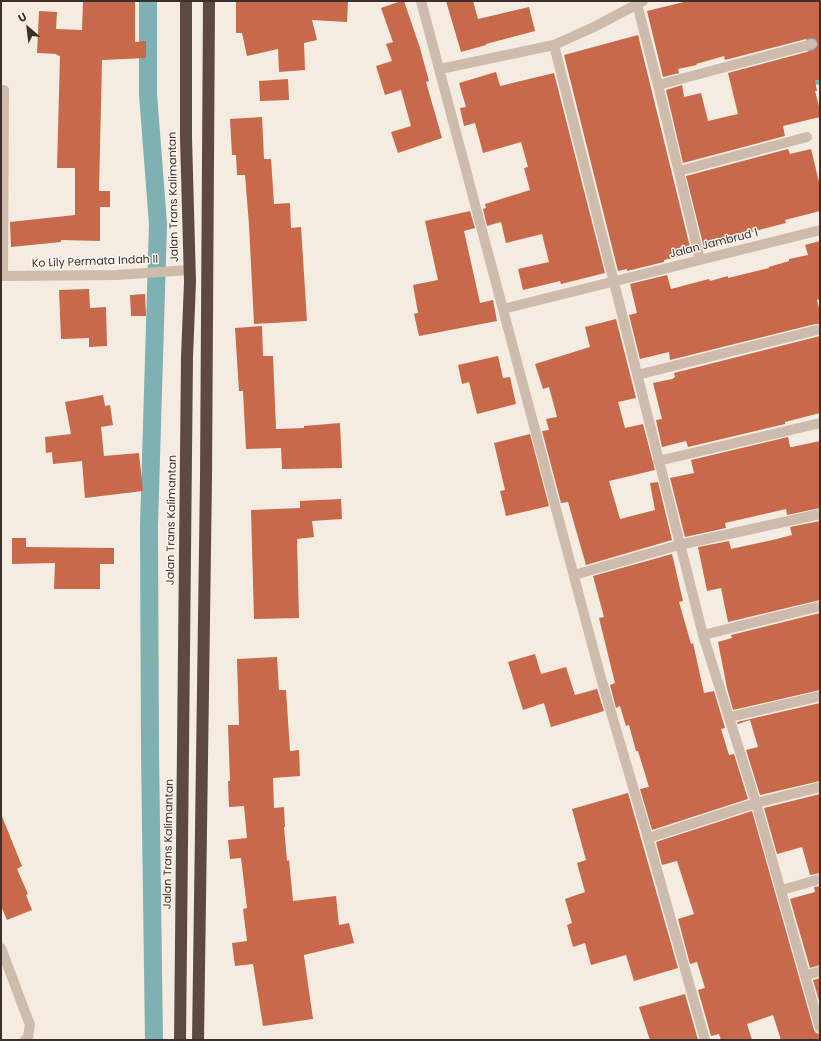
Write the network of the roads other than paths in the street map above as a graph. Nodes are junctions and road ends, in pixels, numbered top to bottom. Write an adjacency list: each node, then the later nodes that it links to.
1 (186, 1): 14 (highway, Jalan Trans Kalimantan)
2 (208, 1): 40 (highway)
3 (421, 1): 7 (street)
4 (640, 2): 6 (street); 8 (street)
5 (812, 44): 8 (street)
6 (554, 45): 7 (street); 16 (street)
7 (440, 69): 17 (street)
8 (658, 84): 11 (street)
9 (4, 90): 15 (street)
10 (807, 138): 11 (street)
11 (679, 171): 13 (street)
12 (820, 230): 13 (street, Jalan Jambrud 1)
13 (700, 260): 16 (street, Jalan Jambrud 1)
14 (185, 270): 15 (street, Ko Lily Permata Indah II); 39 (highway, Jalan Trans Kalimantan)
15 (2, 276)
16 (614, 281): 17 (street, Jalan Jambrud 1); 19 (street)
17 (503, 309): 24 (street)
18 (817, 330): 19 (street)
19 (637, 375): 21 (street)
20 (820, 423): 21 (street)
21 (658, 461): 23 (street)
22 (820, 514): 23 (street)
23 (679, 545): 24 (street); 26 (street)
24 (574, 575): 31 (street)
25 (820, 606): 26 (street)
26 (703, 635): 28 (street)
27 (820, 696): 28 (street)
28 (730, 717): 30 (street)
29 (820, 787): 30 (street)
30 (756, 802): 31 (street); 33 (street)
31 (648, 838): 41 (street)
32 (820, 880): 33 (street)
33 (782, 890): 36 (street)
34 (1, 948): 38 (street)
35 (820, 972): 36 (street)
36 (805, 976): 37 (street)
37 (820, 1028)
38 (25, 1040)
39 (180, 1040)
40 (198, 1040)
41 (705, 1040)

